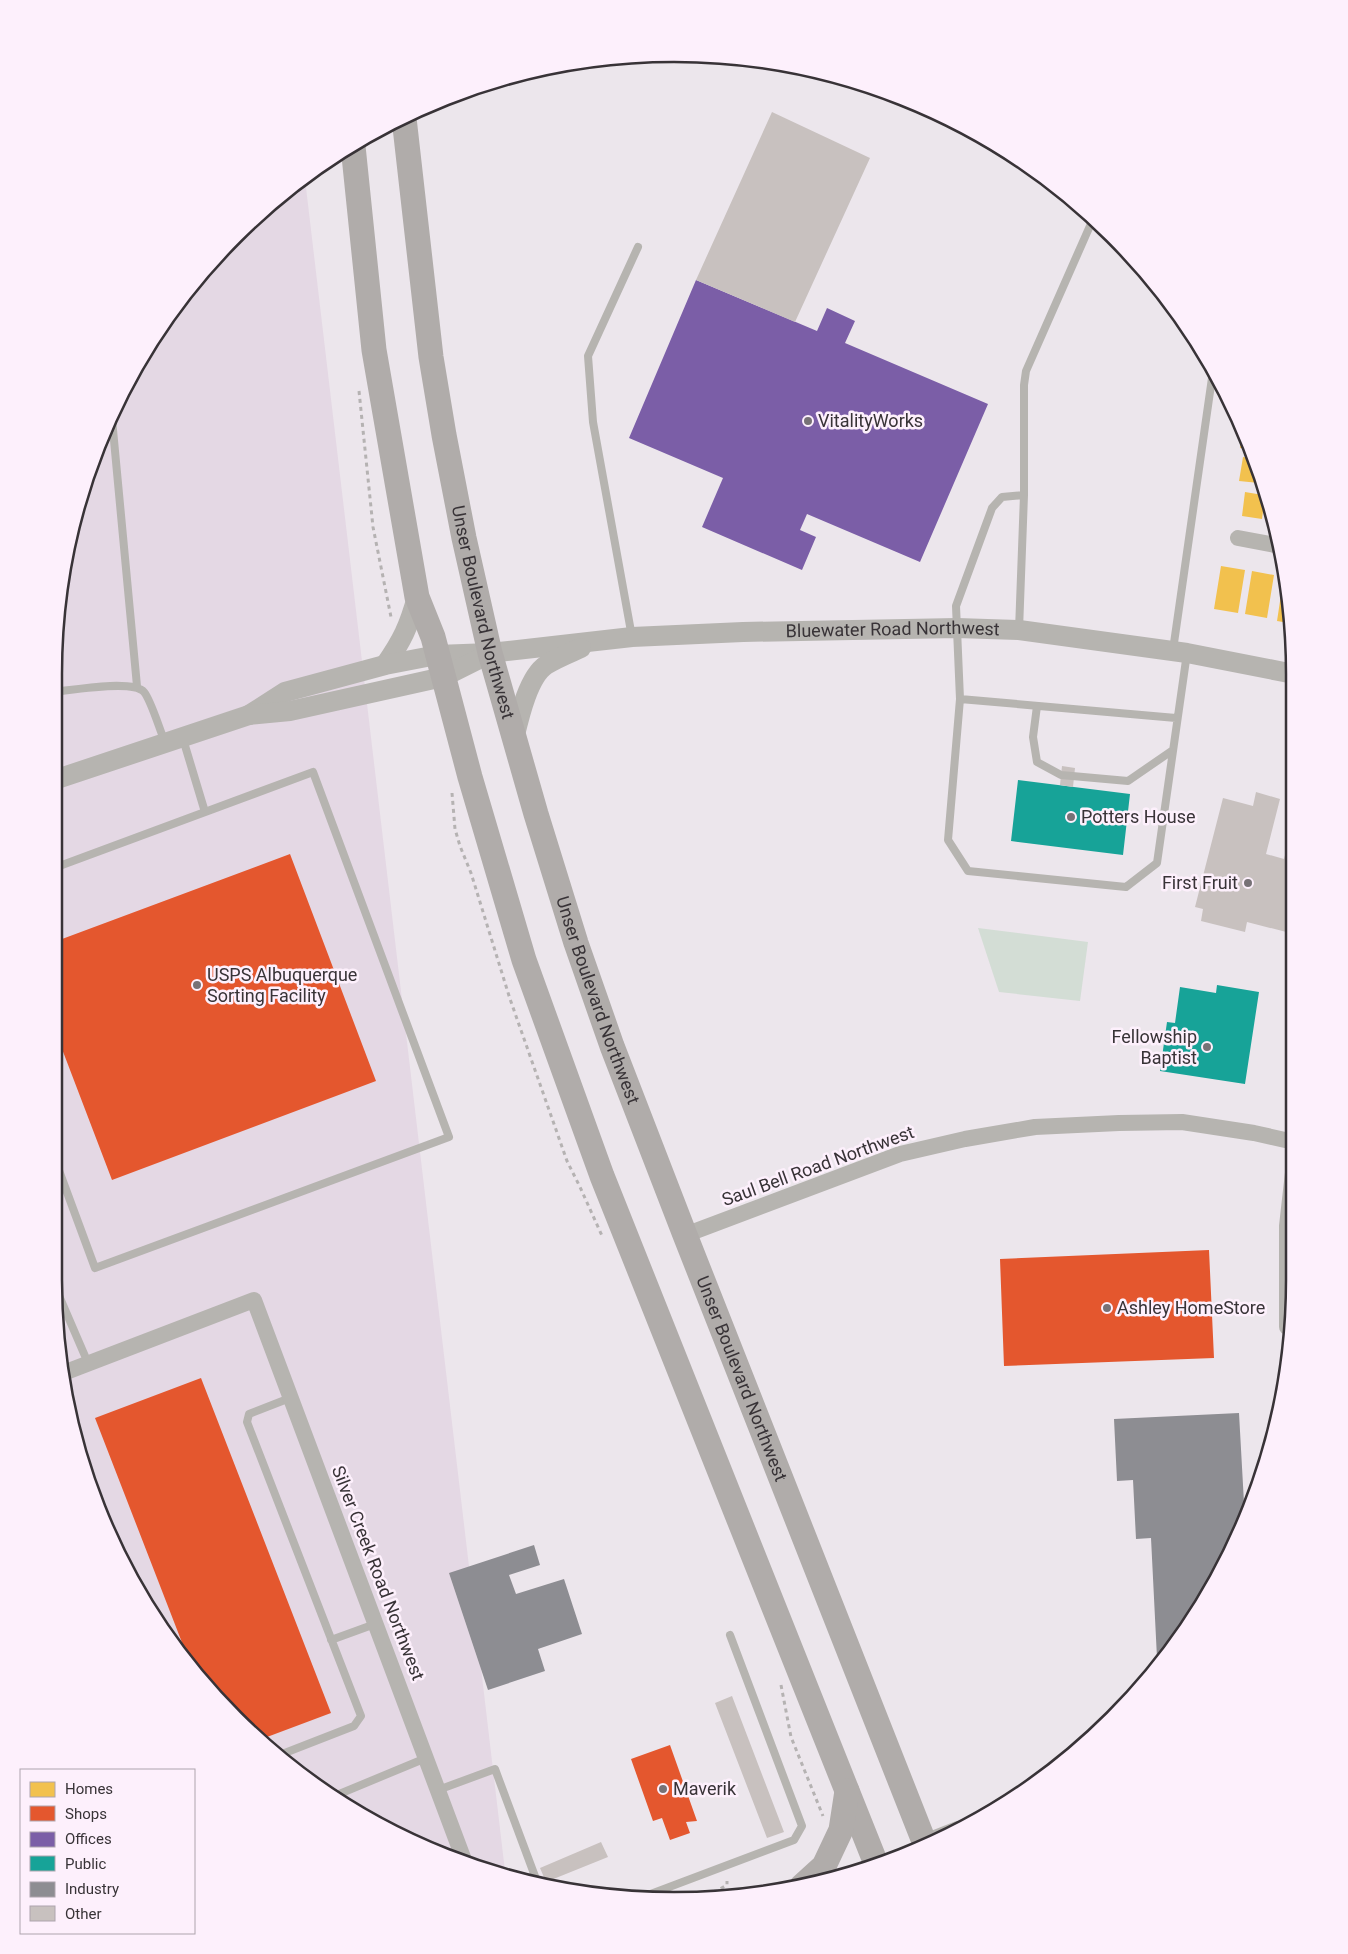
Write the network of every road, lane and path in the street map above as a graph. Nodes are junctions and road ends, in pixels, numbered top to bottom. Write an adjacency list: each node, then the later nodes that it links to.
1 (405, 126): 15 (main road, Unser Boulevard Northwest)
2 (353, 154): 10 (main road)
3 (1089, 226): 7 (lane)
4 (638, 247): 13 (lane)
5 (1212, 383): 16 (lane)
6 (113, 431): 20 (lane)
7 (1024, 494): 11 (lane); 12 (lane)
8 (1238, 538): 9 (street)
9 (1272, 544)
10 (417, 597): 17 (street); 18 (main road)
11 (957, 628): 12 (street, Bluewater Road Northwest); 13 (street, Bluewater Road Northwest); 22 (lane)
12 (1019, 630): 16 (street, Bluewater Road Northwest)
13 (632, 637): 14 (street, Bluewater Road Northwest)
14 (592, 642): 15 (street, Bluewater Road Northwest); 26 (street)
15 (490, 653): 18 (street, Bluewater Road Northwest); 26 (main road, Unser Boulevard Northwest)
16 (1180, 653): 19 (street, Bluewater Road Northwest); 25 (lane)
17 (385, 665): 18 (street, Bluewater Road Northwest); 24 (street, Bluewater Road Northwest)
18 (440, 666): 24 (street, Bluewater Road Northwest); 45 (main road)
19 (1286, 673)
20 (137, 686): 21 (lane); 27 (lane)
21 (62, 691)
22 (960, 699): 23 (lane); 28 (lane)
23 (1037, 706): 25 (lane); 28 (lane)
24 (249, 715): 27 (street, Bluewater Road Northwest)
25 (1176, 718): 28 (lane)
26 (514, 739): 34 (main road, Unser Boulevard Northwest)
27 (174, 740): 29 (street, Bluewater Road Northwest); 30 (lane)
28 (1172, 750)
29 (62, 777)
30 (205, 812): 31 (lane); 33 (lane)
31 (62, 865)
32 (1286, 1140): 34 (street, Saul Bell Road Northwest)
33 (62, 1179)
34 (684, 1236): 47 (main road, Unser Boulevard Northwest)
35 (63, 1306): 36 (lane)
36 (88, 1363): 37 (street); 38 (street, Silver Creek Road Northwest)
37 (70, 1371)
38 (290, 1398): 39 (street, Silver Creek Road Northwest); 41 (lane)
39 (375, 1624): 41 (lane); 43 (street, Silver Creek Road Northwest)
40 (730, 1636): 54 (lane)
41 (331, 1640): 42 (lane)
42 (286, 1752)
43 (426, 1758): 44 (street, Silver Creek Road Northwest); 46 (lane)
44 (438, 1790): 48 (street, Silver Creek Road Northwest); 50 (lane)
45 (848, 1791): 49 (main road); 51 (main road)
46 (342, 1793)
47 (922, 1838)
48 (461, 1853)
49 (874, 1858)
50 (534, 1875)
51 (814, 1875)
52 (727, 1881): 53 (path)
53 (720, 1889)
54 (659, 1891)

